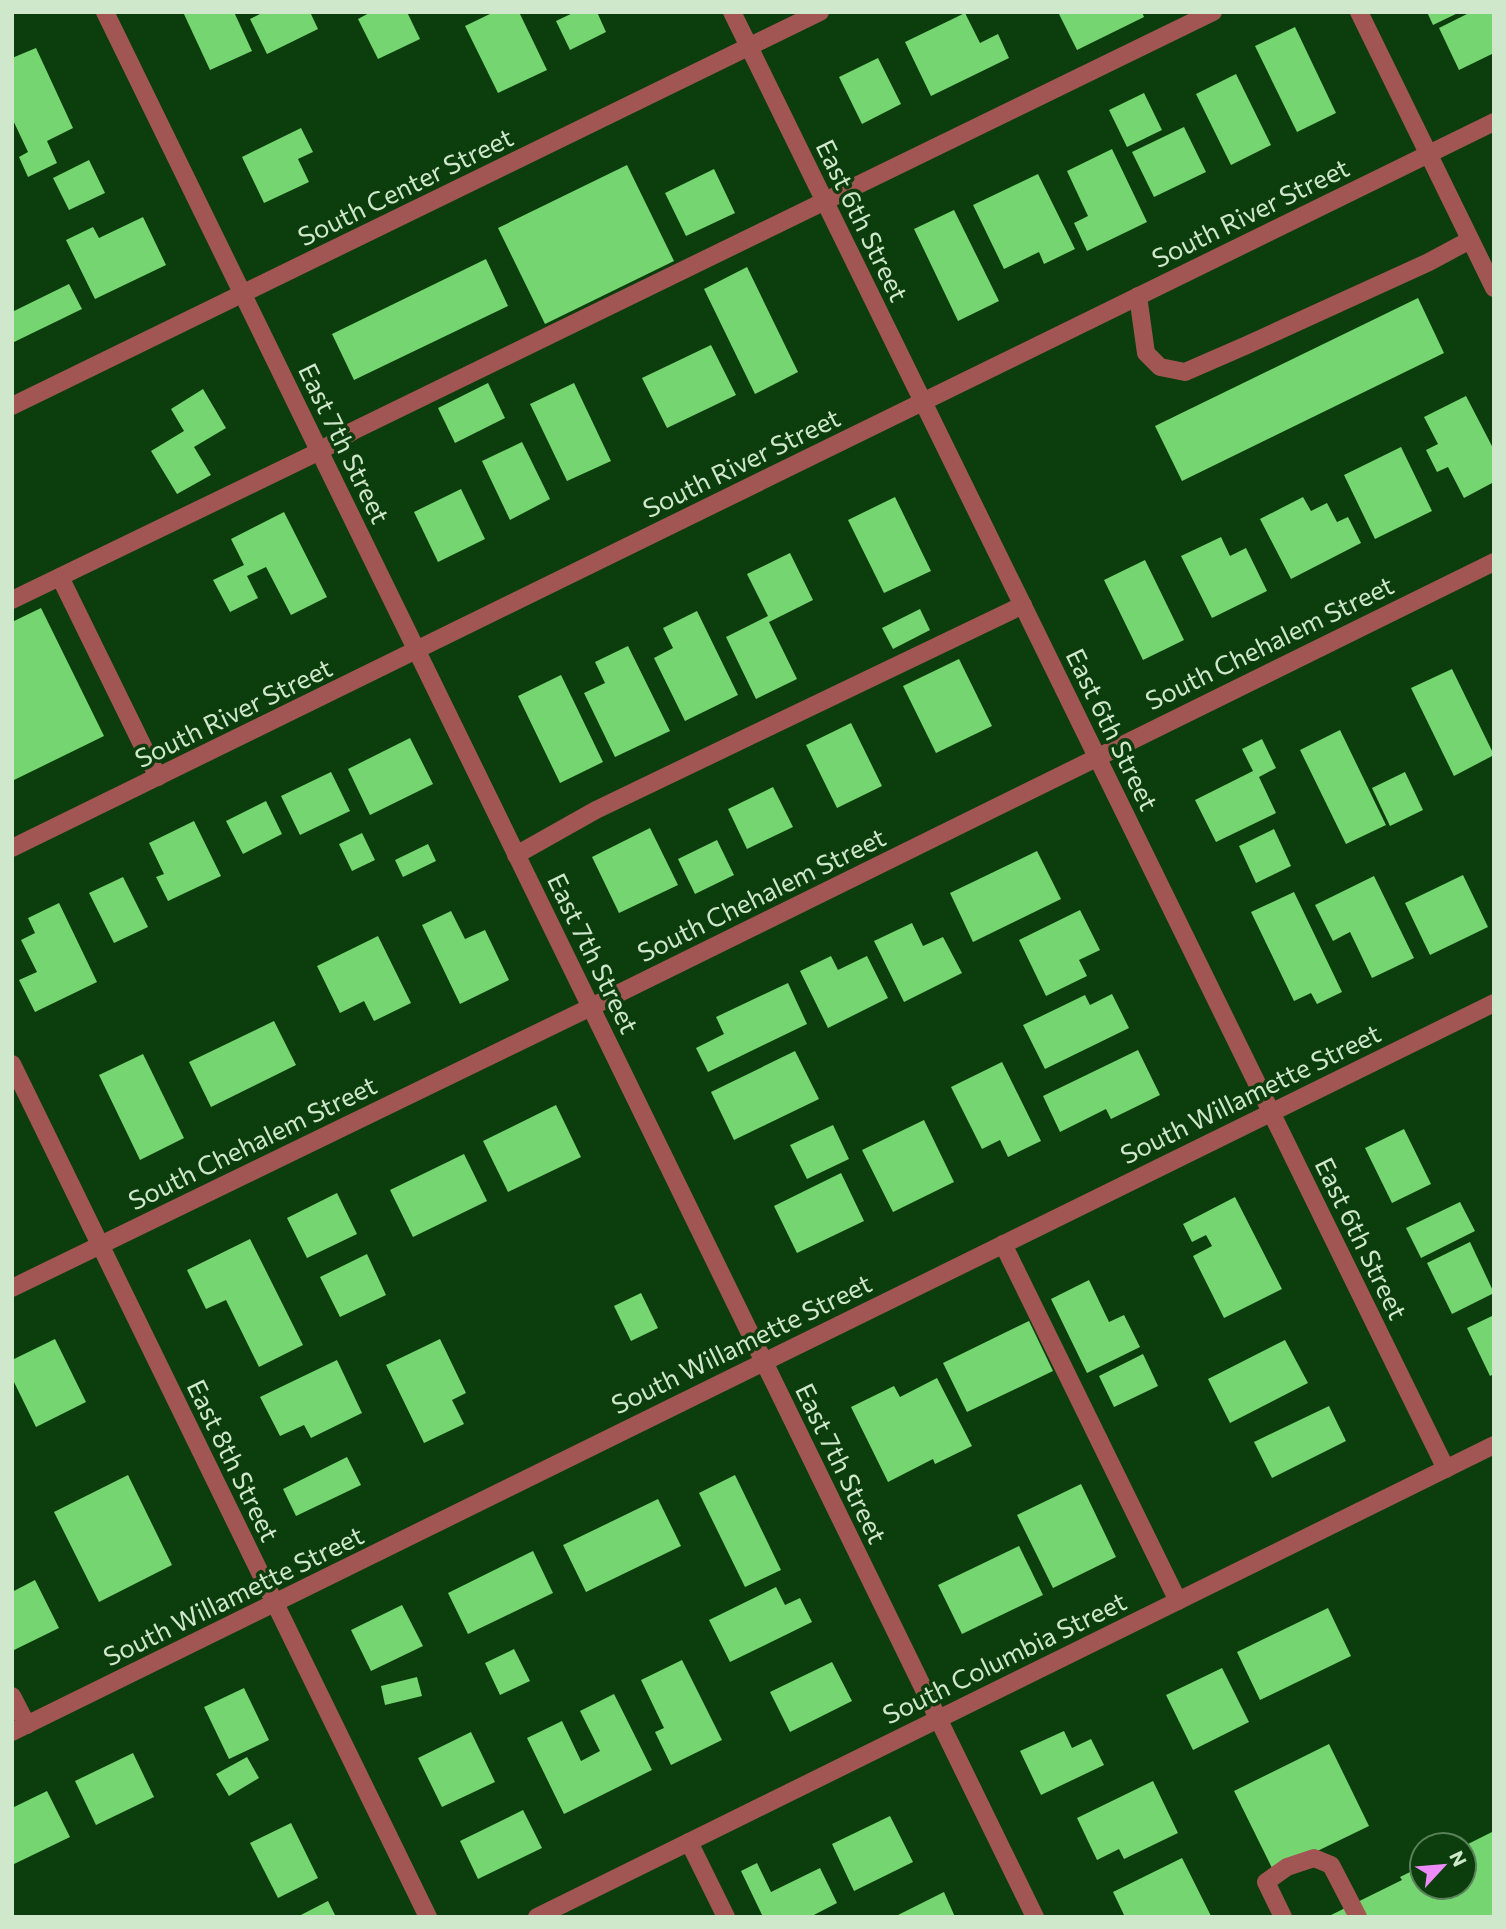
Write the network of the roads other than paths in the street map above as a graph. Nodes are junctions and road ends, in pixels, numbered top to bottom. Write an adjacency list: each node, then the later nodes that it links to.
1 (105, 12): 12 (street, East 7th Street)
2 (732, 12): 6 (street, East 6th Street)
3 (820, 12): 6 (street, South Center Street)
4 (1213, 12): 9 (street)
5 (1359, 12): 8 (street)
6 (749, 47): 9 (street, East 6th Street); 12 (street, South Center Street)
7 (1494, 122): 8 (street, South River Street)
8 (1428, 154): 10 (street); 13 (street, South River Street)
9 (824, 201): 14 (street, East 6th Street); 16 (street)
10 (1470, 240): 11 (street); 13 (street)
11 (1494, 288)
12 (243, 294): 15 (street, South Center Street); 16 (street, East 7th Street)
13 (1138, 296): 14 (street, South River Street)
14 (923, 401): 20 (street, East 6th Street); 21 (street, South River Street)
15 (12, 406)
16 (320, 451): 18 (street); 21 (street, East 7th Street)
17 (1494, 562): 22 (street, South Chehalem Street)
18 (60, 577): 19 (street); 23 (street)
19 (12, 600)
20 (1023, 605): 22 (street, East 6th Street); 25 (street)
21 (417, 651): 23 (street, South River Street); 25 (street, East 7th Street)
22 (1097, 756): 27 (street, South Chehalem Street); 29 (street, East 6th Street)
23 (158, 777): 24 (street, South River Street)
24 (12, 848)
25 (516, 855): 27 (street, East 7th Street)
26 (1494, 1003): 29 (street, South Willamette Street)
27 (591, 1007): 30 (street, South Chehalem Street); 33 (street, East 7th Street)
28 (12, 1064): 30 (street, East 8th Street)
29 (1271, 1112): 31 (street, South Willamette Street); 35 (street, East 6th Street)
30 (100, 1244): 32 (street, South Chehalem Street); 37 (street, East 8th Street)
31 (1003, 1244): 33 (street, South Willamette Street); 36 (street)
32 (12, 1288)
33 (764, 1361): 37 (street, South Willamette Street); 39 (street, East 7th Street)
34 (1494, 1445): 35 (street, South Columbia Street)
35 (1446, 1469): 36 (street, South Columbia Street)
36 (1178, 1601): 39 (street, South Columbia Street)
37 (275, 1603): 40 (street, South Willamette Street); 42 (street, East 8th Street)
38 (12, 1696): 40 (street)
39 (939, 1719): 41 (street, South Columbia Street); 45 (street, East 7th Street)
40 (20, 1728)
41 (689, 1842): 43 (street, South Columbia Street); 44 (street)
42 (428, 1917)
43 (537, 1917)
44 (726, 1917)
45 (1035, 1917)
46 (1283, 1917): 47 (street)
47 (1358, 1917)

